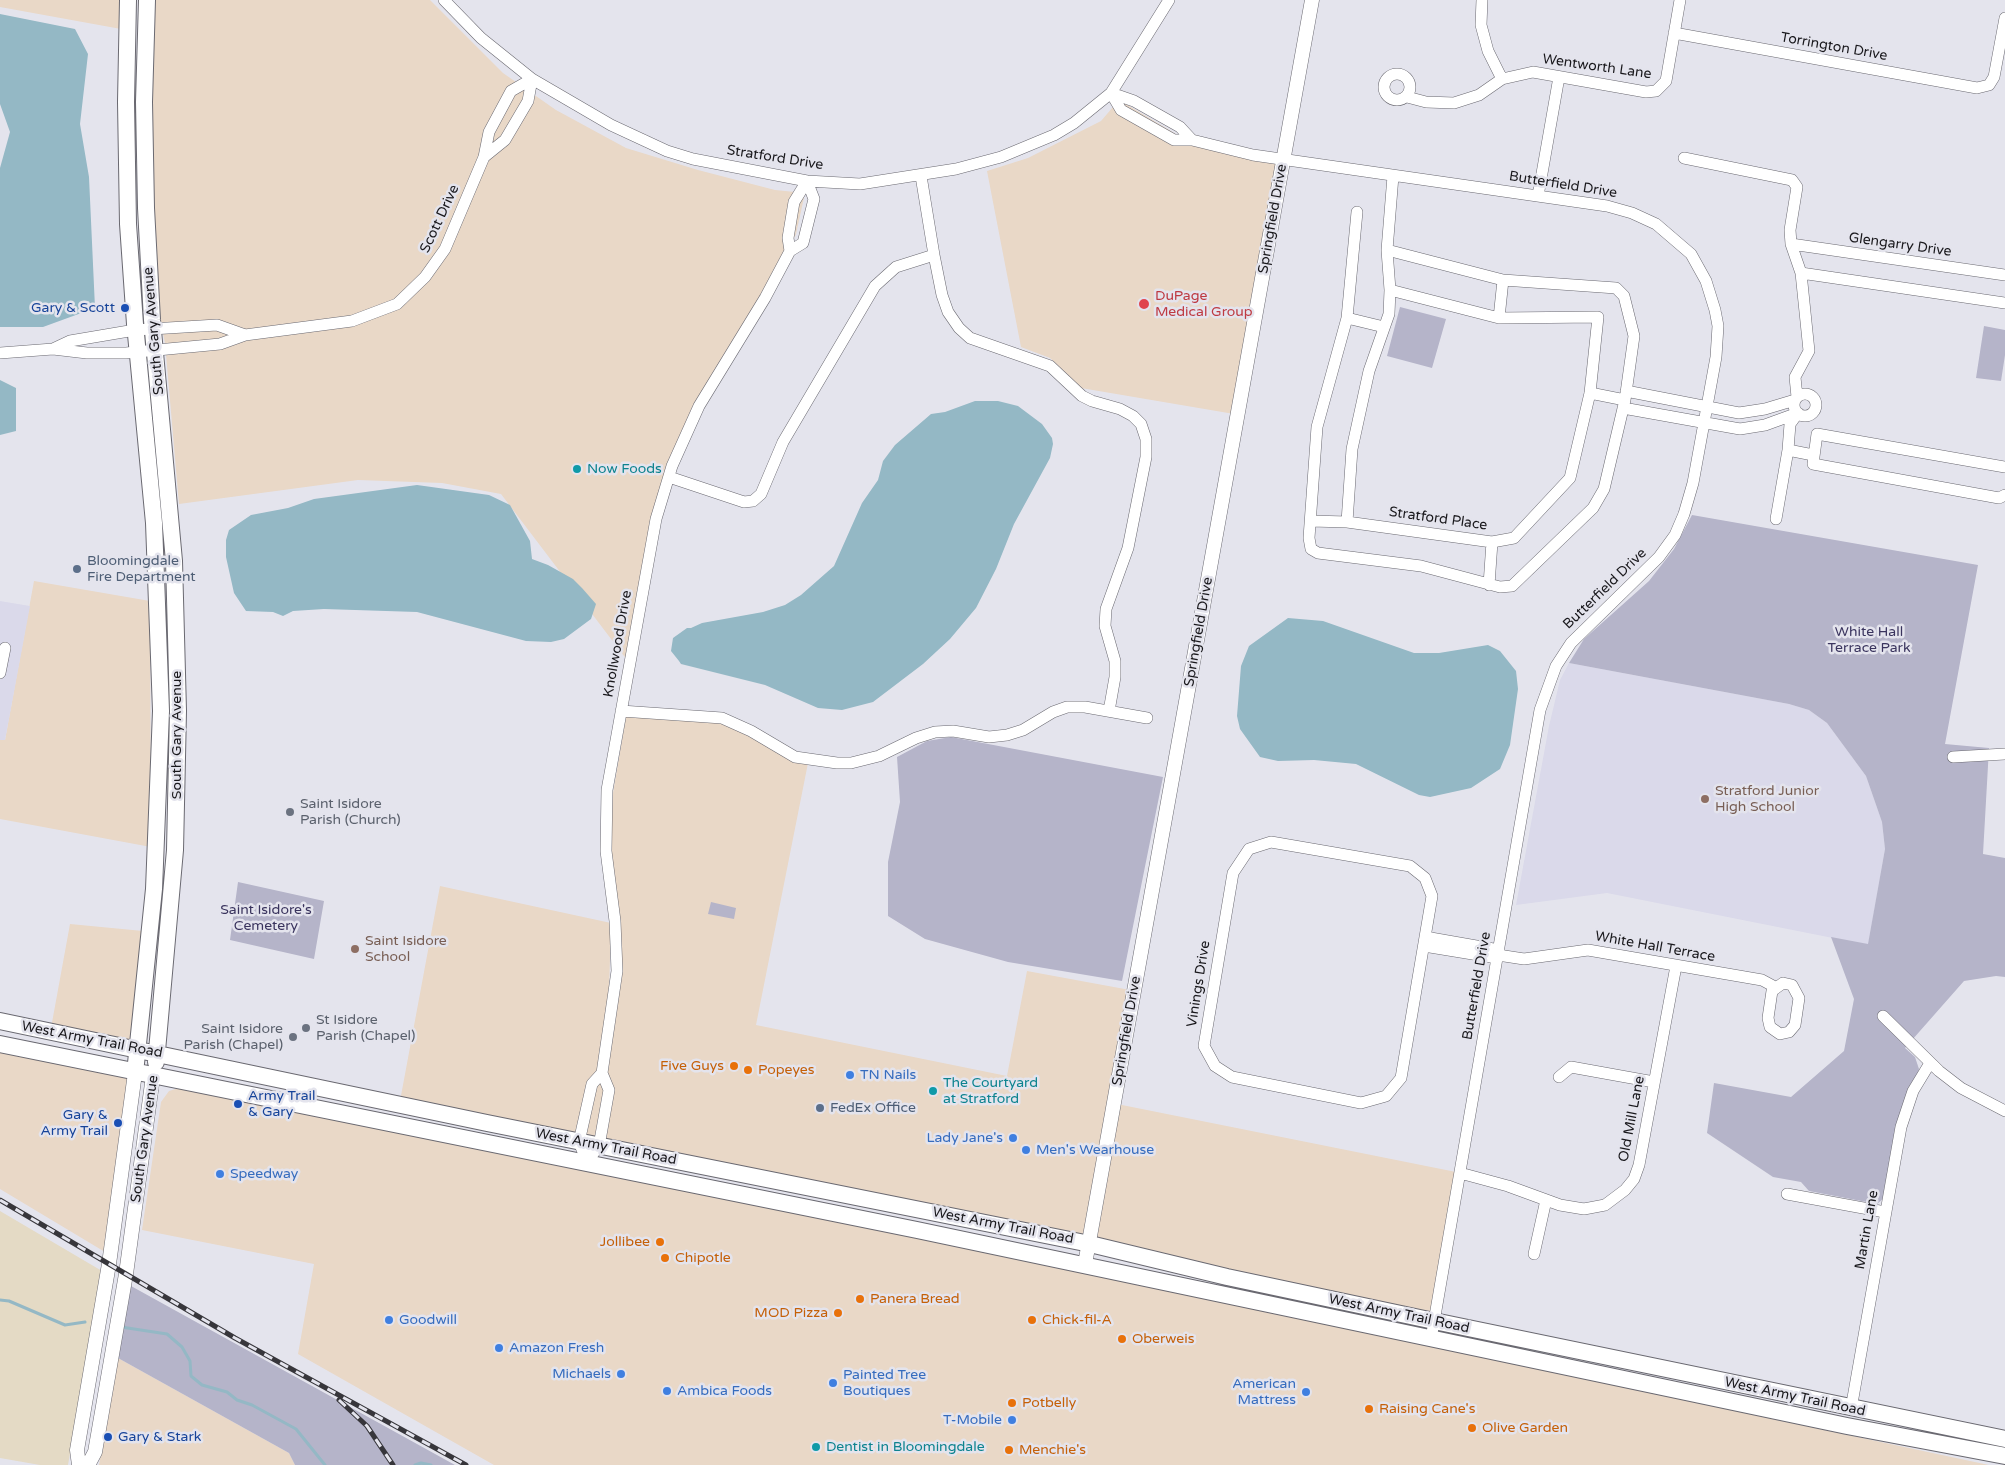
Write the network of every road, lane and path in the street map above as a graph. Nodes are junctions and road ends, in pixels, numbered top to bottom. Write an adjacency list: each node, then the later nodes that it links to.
1 (128, 0): 36 (main road, South Gary Avenue)
2 (146, 0): 35 (main road, South Gary Avenue)
3 (444, 0): 11 (street, Stratford Drive)
4 (1169, 0): 13 (street, Stratford Drive)
5 (1312, 0): 17 (street, Springfield Drive)
6 (1482, 0): 12 (street)
7 (1680, 0): 9 (street)
8 (2005, 18): 9 (street, Torrington Drive)
9 (1674, 33): 10 (street, Wentworth Lane)
10 (1560, 78): 12 (street, Wentworth Lane); 21 (street)
11 (532, 79): 15 (street, Scott Drive); 15 (street, Scott Drive); 20 (street, Stratford Drive)
12 (1502, 79): 14 (street)
13 (1111, 94): 17 (street, Butterfield Drive); 18 (street, Stratford Drive)
14 (1407, 97)
15 (484, 157): 37 (street, Scott Drive)
16 (1684, 158): 23 (street)
17 (1284, 159): 19 (street, Butterfield Drive); 90 (street, Springfield Drive)
18 (921, 176): 20 (street, Stratford Drive); 26 (street)
19 (1393, 176): 21 (street, Butterfield Drive); 24 (street)
20 (808, 181): 25 (street, Knollwood Drive); 25 (street, Knollwood Drive)
21 (1538, 196): 45 (street, Butterfield Drive)
22 (1357, 212): 32 (street)
23 (1790, 244): 27 (street); 28 (street, Glengarry Drive)
24 (1387, 250): 29 (street); 30 (street)
25 (790, 251): 51 (street, Knollwood Drive)
26 (934, 255): 51 (street); 63 (street)
27 (1801, 273): 31 (street); 43 (street)
28 (2005, 275)
29 (1503, 280): 33 (street); 44 (street)
30 (1390, 290): 33 (street, Stratford Place); 34 (street)
31 (2005, 303)
32 (1347, 318): 34 (street); 54 (street)
33 (1499, 318): 42 (street, Stratford Place)
34 (1384, 327): 55 (street)
35 (153, 329): 36 (street, Scott Drive); 37 (street, Scott Drive); 41 (main road, South Gary Avenue)
36 (135, 330): 38 (street, Scott Drive); 40 (main road, South Gary Avenue)
37 (245, 334): 41 (street, Scott Drive)
38 (53, 349): 39 (street, Scott Drive); 40 (street, Scott Drive)
39 (0, 352)
40 (138, 352): 41 (street, Scott Drive); 58 (main road, South Gary Avenue)
41 (155, 352): 57 (main road, South Gary Avenue)
42 (1590, 393): 44 (street); 56 (street, Stratford Place)
43 (1796, 398): 45 (street); 46 (street); 46 (street)
44 (1625, 400): 45 (street); 47 (street); 59 (street)
45 (1706, 407): 47 (street, Butterfield Drive)
46 (1798, 413): 47 (street); 48 (street)
47 (1704, 423): 68 (street, Butterfield Drive)
48 (1788, 450): 49 (street); 53 (street)
49 (1813, 455): 50 (street); 52 (street)
50 (2005, 467)
51 (669, 476): 62 (street, Knollwood Drive)
52 (2005, 495)
53 (1776, 519)
54 (1311, 521): 55 (street, Stratford Place); 59 (street)
55 (1347, 522): 56 (street, Stratford Place)
56 (1492, 542): 59 (street)
57 (175, 580): 58 (main road); 75 (main road, South Gary Avenue)
58 (157, 581): 74 (main road, South Gary Avenue)
59 (1489, 584)
60 (4, 648): 61 (street)
61 (0, 673)
62 (621, 711): 63 (street); 77 (street, Knollwood Drive)
63 (1110, 711): 64 (street)
64 (1147, 718)
65 (2005, 754): 66 (street)
66 (1953, 756)
67 (1425, 942): 67 (street, Vinings Drive); 68 (street)
68 (1498, 954): 69 (street, White Hall Terrace); 86 (street, Butterfield Drive)
69 (1676, 966): 70 (street, White Hall Terrace); 81 (street, Old Mill Lane)
70 (1775, 988)
71 (1883, 1016): 76 (street)
72 (0, 1021): 74 (main road, West Army Trail Road)
73 (0, 1044): 78 (main road, West Army Trail Road)
74 (138, 1049): 75 (main road, West Army Trail Road); 78 (main road, South Gary Avenue)
75 (157, 1053): 79 (main road, South Gary Avenue); 83 (main road, West Army Trail Road)
76 (1930, 1063): 82 (street); 89 (street, Martin Lane)
77 (602, 1072): 83 (street, Knollwood Drive); 84 (street, Knollwood Drive)
78 (135, 1073): 79 (main road, West Army Trail Road); 102 (street, South Gary Avenue)
79 (153, 1076): 85 (main road, West Army Trail Road); 103 (street, South Gary Avenue)
80 (1559, 1077): 81 (street)
81 (1654, 1082): 88 (street, Old Mill Lane)
82 (2005, 1111)
83 (579, 1142): 84 (main road, West Army Trail Road); 85 (street)
84 (598, 1146): 85 (street, Knollwood Drive); 90 (main road, West Army Trail Road)
85 (587, 1162): 92 (main road, West Army Trail Road)
86 (1460, 1173): 88 (street, Old Mill Lane); 93 (street, Butterfield Drive)
87 (1787, 1194): 89 (street)
88 (1546, 1200): 91 (street)
89 (1885, 1212): 97 (street, Martin Lane)
90 (1090, 1244): 92 (street, Springfield Drive); 93 (main road, West Army Trail Road)
91 (1534, 1254)
92 (1085, 1264): 94 (main road, West Army Trail Road)
93 (1434, 1322): 94 (street, Butterfield Drive); 95 (main road, West Army Trail Road)
94 (1431, 1339): 96 (main road, West Army Trail Road)
95 (1653, 1367): 96 (main road); 97 (main road, West Army Trail Road)
96 (1649, 1384): 99 (main road, West Army Trail Road)
97 (1851, 1408): 98 (main road, West Army Trail Road)
98 (1870, 1412): 99 (main road); 100 (main road, West Army Trail Road)
99 (1848, 1426): 101 (main road, West Army Trail Road)
100 (2005, 1439)
101 (2005, 1456)
102 (79, 1465)
103 (88, 1465)

